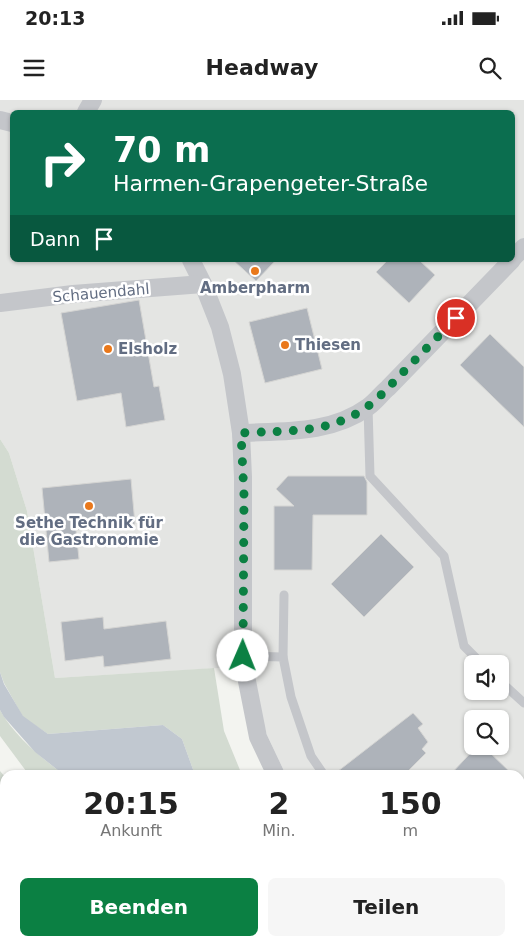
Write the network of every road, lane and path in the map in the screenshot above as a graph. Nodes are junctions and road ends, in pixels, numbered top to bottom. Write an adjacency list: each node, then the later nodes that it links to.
1 (524, 247): 2 (street)
2 (515, 257)
3 (193, 262): 5 (street)
4 (510, 262): 7 (street)
5 (203, 284): 6 (street, Schauendahl); 8 (street)
6 (0, 303)
7 (368, 407): 8 (street); 10 (lane)
8 (241, 433): 11 (street)
9 (284, 595): 12 (lane)
10 (473, 655)
11 (243, 656): 12 (lane); 15 (street)
12 (283, 657): 16 (lane)
13 (509, 689): 14 (lane)
14 (524, 703)
15 (274, 770)
16 (321, 770)

